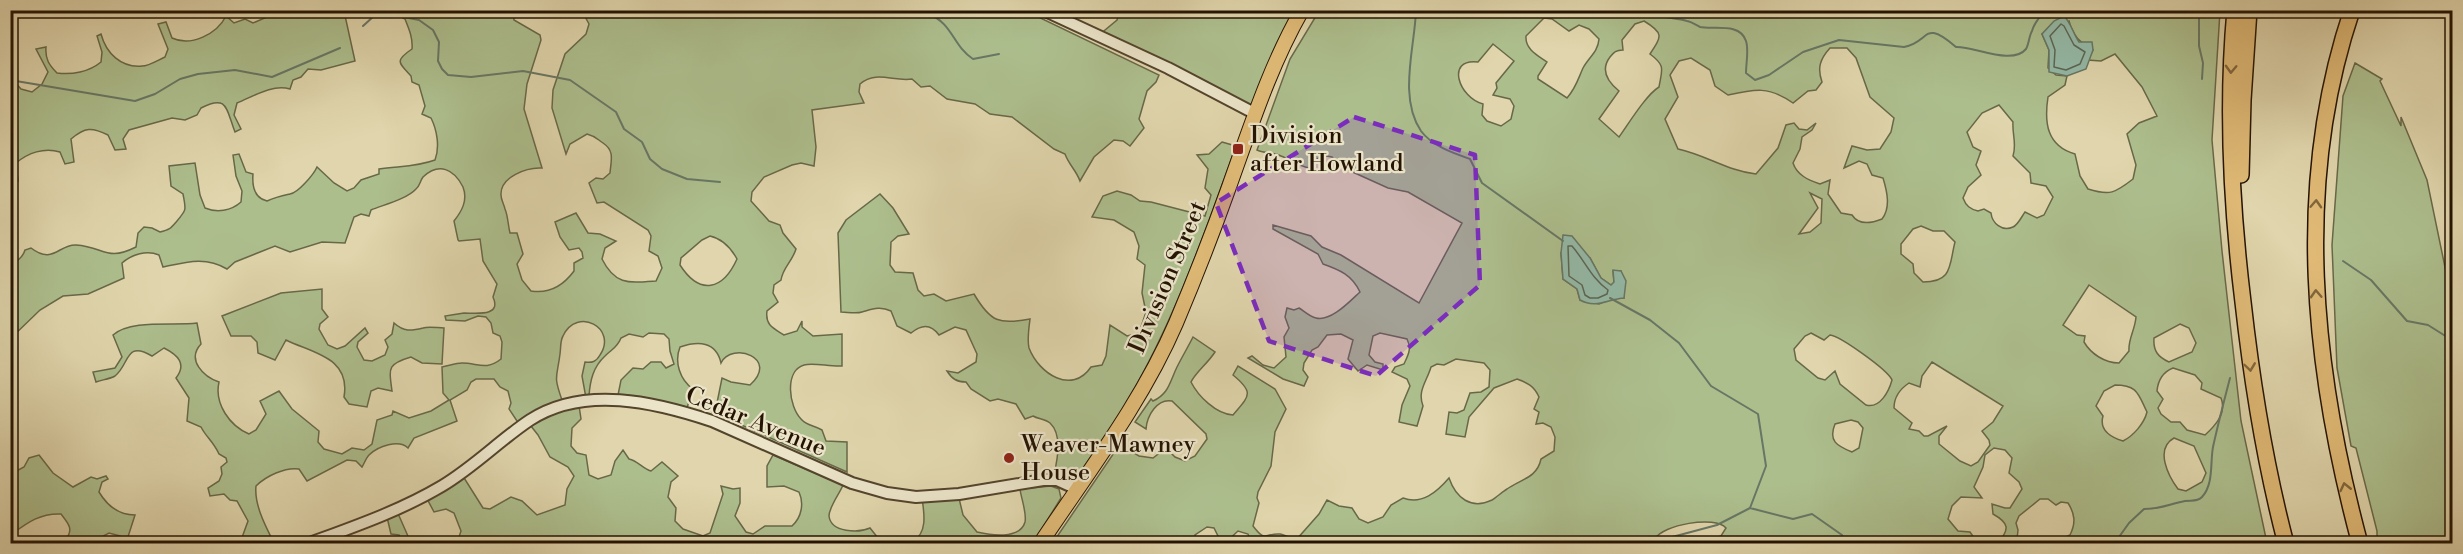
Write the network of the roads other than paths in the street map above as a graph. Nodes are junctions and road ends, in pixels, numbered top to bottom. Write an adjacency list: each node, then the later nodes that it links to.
1 (1043, 10): 6 (street)
2 (1302, 10): 6 (main road, Division Street)
3 (2235, 10): 7 (highway, one-way to 7)
4 (2249, 10): 7 (highway)
5 (2352, 10): 12 (highway, one-way to 5)
6 (1254, 113): 8 (main road, Division Street)
7 (2244, 309): 11 (highway, one-way to 11)
8 (1077, 489): 9 (street, Cedar Avenue); 10 (main road, Division Street)
9 (307, 543)
10 (1040, 543)
11 (2286, 543)
12 (2360, 543)

